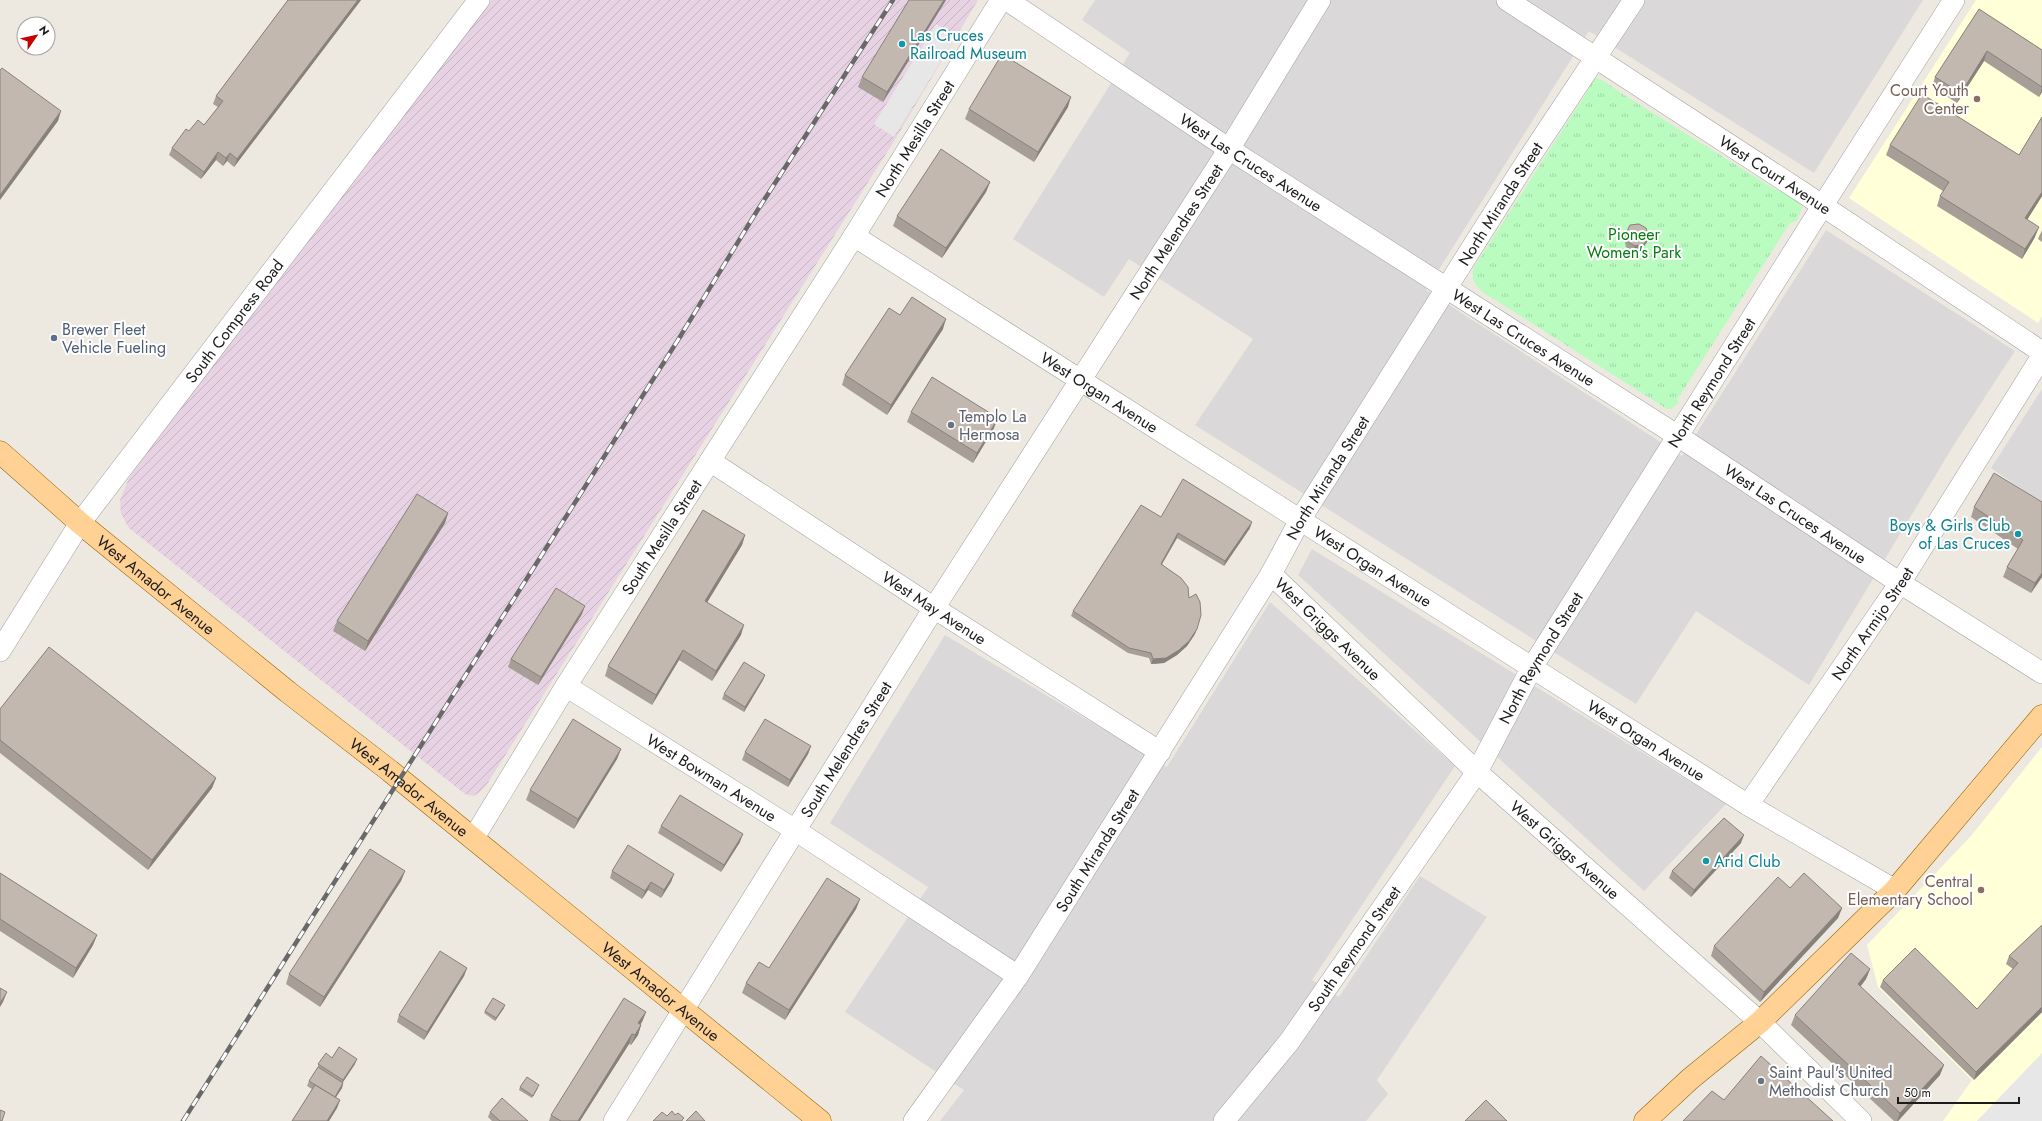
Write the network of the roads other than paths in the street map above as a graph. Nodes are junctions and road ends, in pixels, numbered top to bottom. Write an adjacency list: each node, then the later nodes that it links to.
1 (479, 0): 20 (street, South Compress Road)
2 (1001, 0): 11 (street, North Mesilla Street)
3 (1007, 0): 9 (street, West Las Cruces Avenue)
4 (1320, 0): 9 (street, North Melendres Street)
5 (1507, 0): 8 (street, West Court Avenue)
6 (1634, 0): 8 (street, North Miranda Street)
7 (1954, 0): 10 (street, North Reymond Street)
8 (1597, 57): 10 (street, West Court Avenue); 12 (street, North Miranda Street)
9 (1229, 149): 12 (street, West Las Cruces Avenue); 15 (street, North Melendres Street)
10 (1823, 205): 13 (street, West Court Avenue); 16 (street, North Reymond Street)
11 (854, 236): 15 (street, West Organ Avenue); 18 (street, South Mesilla Street)
12 (1446, 288): 16 (street, West Las Cruces Avenue); 19 (street, North Miranda Street)
13 (2042, 352)
14 (2042, 356): 22 (street, North Armijo Street)
15 (1081, 380): 19 (street, West Organ Avenue); 23 (street, South Melendres Street)
16 (1678, 436): 22 (street, West Las Cruces Avenue); 25 (street, North Reymond Street)
17 (0, 452): 20 (main road, West Amador Avenue)
18 (710, 462): 23 (street, West May Avenue); 27 (street, South Mesilla Street)
19 (1300, 520): 21 (street, North Miranda Street); 25 (street, West Organ Avenue)
20 (80, 523): 24 (street, South Compress Road); 33 (main road, West Amador Avenue)
21 (1271, 574): 29 (street, South Miranda Street); 30 (street, West Griggs Avenue)
22 (1900, 583): 26 (street, West Las Cruces Avenue); 31 (street, North Armijo Street)
23 (934, 608): 29 (street, West May Avenue); 32 (street, South Melendres Street)
24 (0, 651)
25 (1532, 669): 30 (street, North Reymond Street); 31 (street, West Organ Avenue)
26 (2042, 674)
27 (566, 686): 32 (street, West Bowman Avenue); 33 (street, South Mesilla Street)
28 (2042, 716): 34 (main road)
29 (1160, 752): 35 (street, South Miranda Street)
30 (1477, 772): 37 (street, West Griggs Avenue); 41 (street, South Reymond Street)
31 (1748, 805): 34 (street, West Organ Avenue)
32 (795, 830): 35 (street, West Bowman Avenue); 36 (street, South Melendres Street)
33 (473, 839): 36 (main road, West Amador Avenue)
34 (1896, 890): 37 (main road)
35 (1018, 976): 40 (street, South Miranda Street)
36 (685, 1009): 38 (street, South Melendres Street); 39 (main road, West Amador Avenue)
37 (1760, 1022): 42 (main road); 43 (street, West Griggs Avenue)
38 (614, 1121)
39 (820, 1121)
40 (914, 1121)
41 (1224, 1121)
42 (1644, 1121)
43 (1861, 1121)

